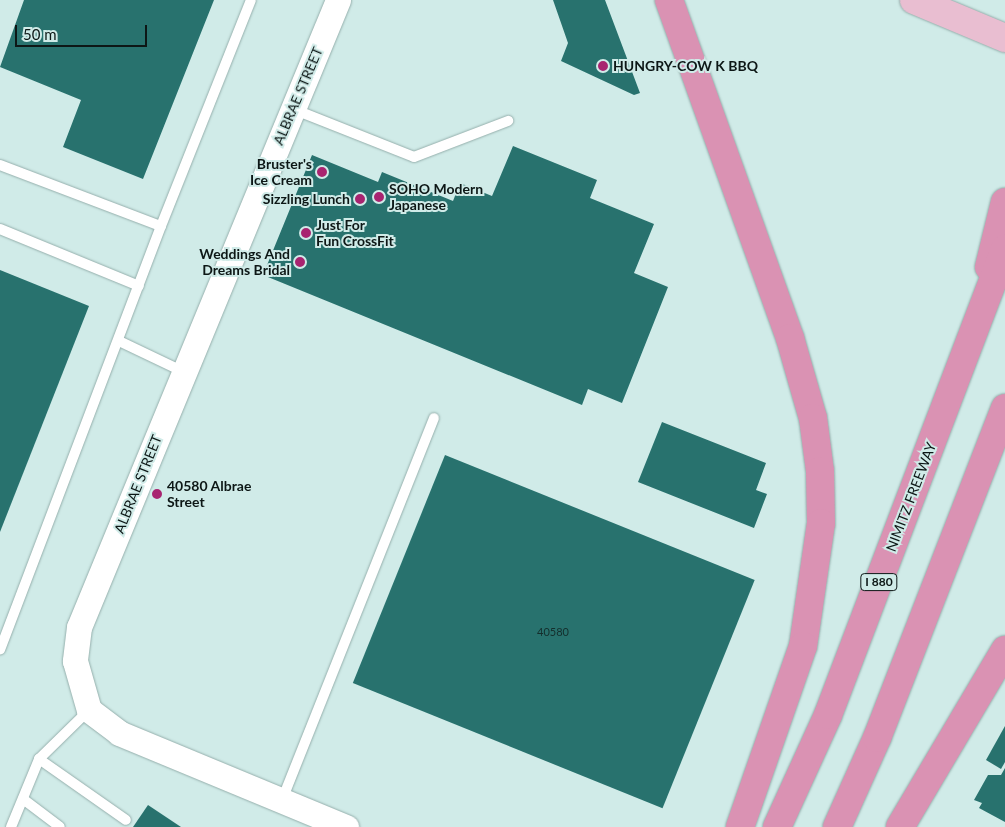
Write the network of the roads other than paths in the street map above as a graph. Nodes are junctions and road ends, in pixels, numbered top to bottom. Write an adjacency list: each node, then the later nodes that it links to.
1 (251, 0): 10 (lane)
2 (338, 0): 6 (street, ALBRAE STREET)
3 (669, 0): 29 (highway)
4 (914, 0): 5 (main road)
5 (1005, 38)
6 (292, 109): 7 (lane); 16 (street, ALBRAE STREET)
7 (508, 121)
8 (0, 165): 10 (lane)
9 (1005, 202): 14 (highway)
10 (161, 226): 13 (lane)
11 (0, 229): 13 (lane)
12 (1005, 248): 14 (highway, NIMITZ FREEWAY / I 880)
13 (139, 286): 15 (lane)
14 (973, 334): 30 (highway, NIMITZ FREEWAY / I 880)
15 (119, 342): 16 (lane); 19 (lane)
16 (184, 372): 21 (street, ALBRAE STREET)
17 (1005, 408): 31 (highway)
18 (434, 418): 24 (lane)
19 (0, 649)
20 (1005, 650): 32 (highway)
21 (89, 710): 22 (lane); 24 (street)
22 (39, 759): 23 (lane); 25 (lane)
23 (22, 800): 26 (lane); 27 (lane)
24 (282, 801): 28 (street)
25 (126, 820)
26 (11, 827)
27 (60, 827)
28 (344, 827)
29 (740, 827)
30 (777, 827)
31 (837, 827)
32 (900, 827)

